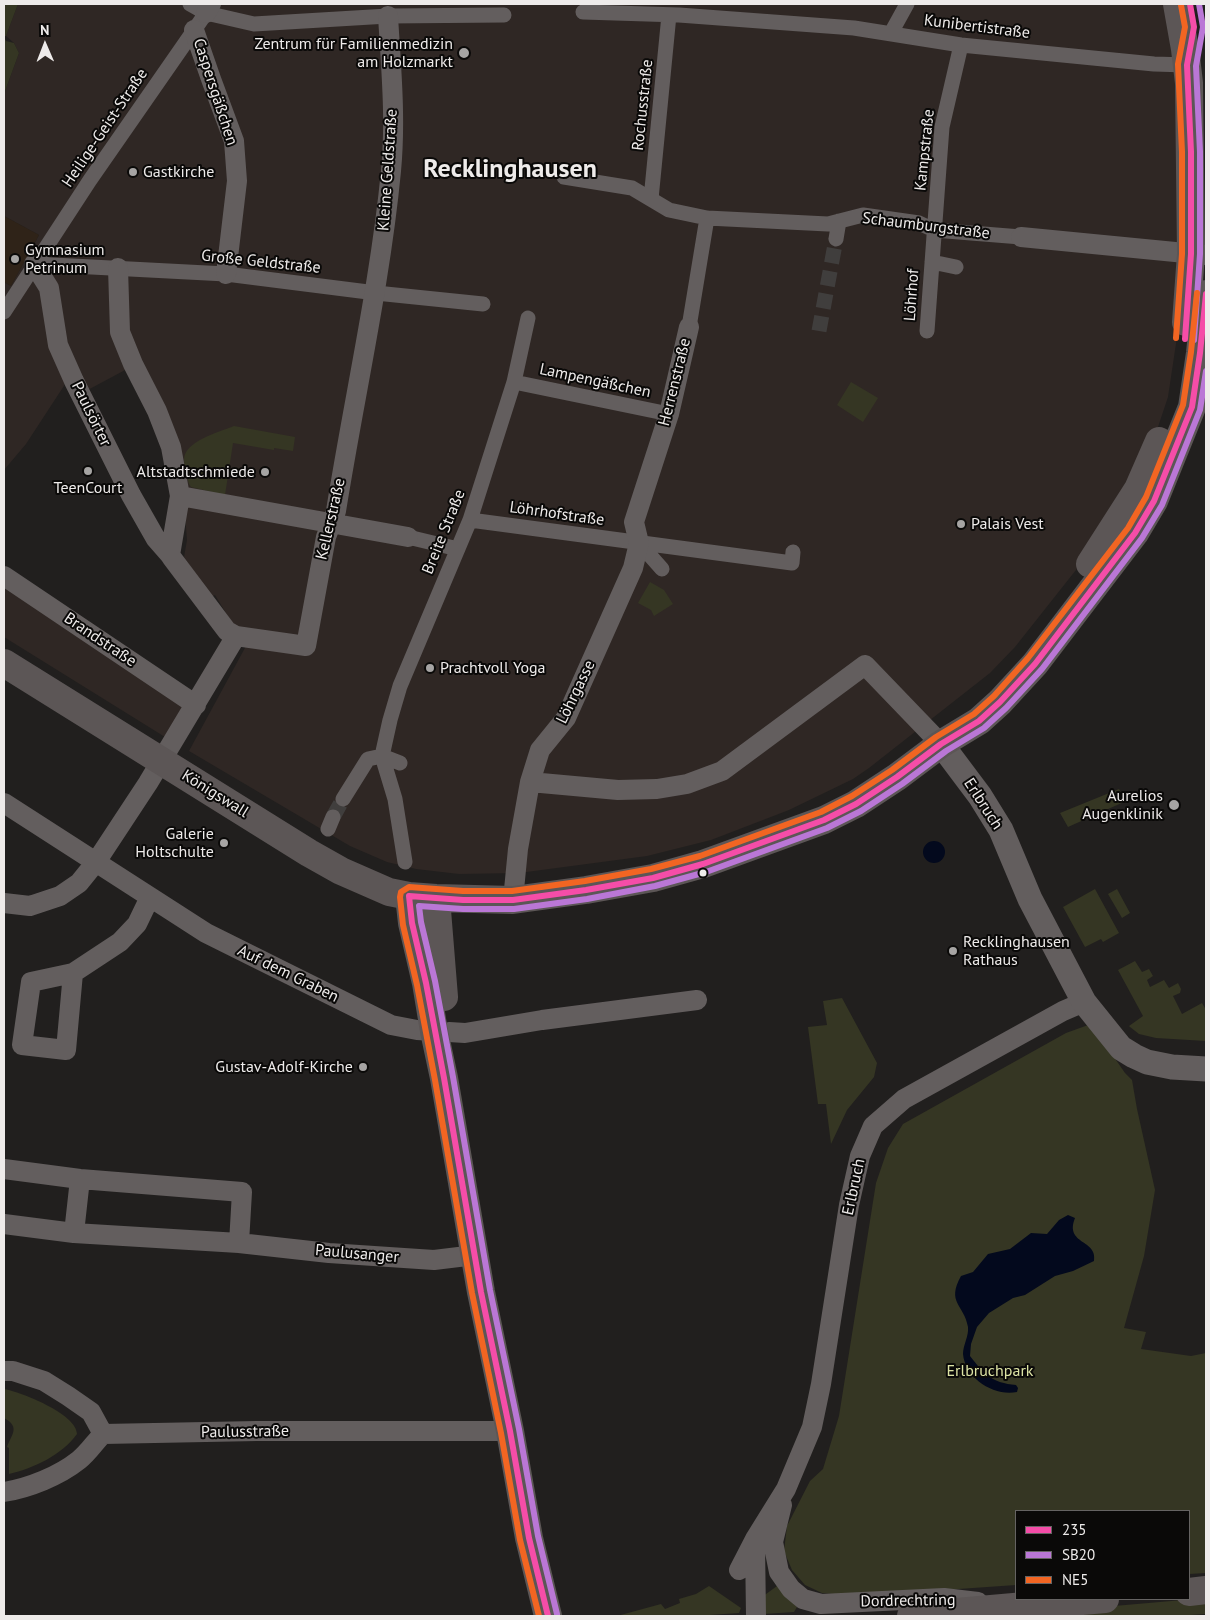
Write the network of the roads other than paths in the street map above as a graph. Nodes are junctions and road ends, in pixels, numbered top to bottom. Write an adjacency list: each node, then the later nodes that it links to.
1 (907, 4): 9 (street)
2 (1177, 4): 11 (main road)
3 (202, 7): 4 (street); 8 (street, Heilige-Geist-Straße)
4 (380, 10): 7 (street); 25 (street, Kleine Geldstraße)
5 (676, 11): 6 (street, Kunibertistraße); 9 (street, Kunibertistraße); 13 (street, Rochusstraße)
6 (583, 12)
7 (504, 15)
8 (194, 30): 21 (street, Heilige-Geist-Straße); 24 (street, Caspersgäßchen)
9 (891, 33): 10 (street, Kunibertistraße)
10 (961, 45): 11 (street, Kunibertistraße); 16 (street, Kampstraße)
11 (1197, 68): 19 (main road)
12 (564, 177): 13 (street, Schaumburgstraße)
13 (651, 199): 14 (street, Schaumburgstraße)
14 (707, 218): 15 (street, Schaumburgstraße); 30 (street, Herrenstraße)
15 (839, 221): 16 (street, Schaumburgstraße); 18 (street)
16 (934, 230): 17 (street, Schaumburgstraße); 20 (street, Löhrhof)
17 (1021, 236): 19 (street, Schaumburgstraße)
18 (836, 239)
19 (1198, 254): 47 (main road)
20 (932, 262): 22 (street, Löhrhof); 31 (street, Löhrhof)
21 (34, 264): 23 (street, Große Geldstraße); 28 (street, Heilige-Geist-Straße); 40 (street, Paulsörter)
22 (956, 267)
23 (118, 268): 24 (street, Große Geldstraße); 34 (street)
24 (226, 274): 25 (street, Große Geldstraße)
25 (376, 293): 27 (street, Große Geldstraße); 36 (street, Kellerstraße)
26 (1206, 294): 47 (main road)
27 (483, 304)
28 (4, 312)
29 (528, 318): 32 (street, Breite Straße)
30 (689, 327): 33 (street, Herrenstraße)
31 (927, 331)
32 (514, 382): 33 (street, Lampengäßchen); 35 (street, Breite Straße)
33 (669, 414): 38 (street, Herrenstraße)
34 (180, 496): 36 (street); 40 (street)
35 (470, 520): 38 (street, Löhrhofstraße); 39 (street, Breite Straße)
36 (331, 522): 37 (street); 44 (street, Kellerstraße)
37 (408, 537): 39 (street)
38 (639, 543): 41 (street, Löhrhofstraße); 42 (street); 51 (street, Löhrgasse)
39 (458, 549): 48 (street, Breite Straße)
40 (170, 555): 44 (street, Paulsörter)
41 (792, 557)
42 (662, 569)
43 (4, 576): 46 (street, Brandstraße)
44 (236, 636): 46 (street)
45 (4, 663): 49 (main road, Königswall)
46 (196, 704): 49 (street)
47 (941, 744): 51 (street); 59 (main road, Königswall); 63 (street, Erlbruch)
48 (382, 756): 50 (street); 52 (street); 55 (street, Breite Straße)
49 (161, 761): 54 (street); 56 (main road, Königswall)
50 (400, 763)
51 (530, 782): 59 (street, Löhrgasse)
52 (341, 794)
53 (4, 803): 54 (street, Auf dem Graben)
54 (96, 862): 57 (street, Auf dem Graben); 60 (street)
55 (405, 862)
56 (409, 896): 58 (main road, Königswall); 64 (main road)
57 (150, 897): 61 (street); 64 (street, Auf dem Graben)
58 (436, 898): 59 (main road, Königswall); 64 (main road)
59 (513, 900)
60 (4, 903)
61 (73, 973)
62 (697, 1000): 64 (street, Auf dem Graben)
63 (1084, 1002): 65 (street, Erlbruch); 75 (street, Erlbruch)
64 (441, 1032): 71 (main road)
65 (1206, 1069)
66 (4, 1169): 67 (street)
67 (80, 1179): 69 (street); 70 (street)
68 (4, 1224): 69 (street, Paulusanger)
69 (74, 1233): 70 (street, Paulusanger)
70 (238, 1243): 71 (street, Paulusanger)
71 (475, 1255): 73 (main road)
72 (4, 1371): 74 (street)
73 (510, 1431): 74 (street, Paulusstraße); 84 (main road)
74 (103, 1434): 76 (street)
75 (786, 1489): 77 (street, Erlbruch); 81 (street, Erlbruch)
76 (4, 1492)
77 (755, 1539): 78 (street, Erlbruch); 85 (street)
78 (738, 1570)
79 (1206, 1590): 80 (main road)
80 (1190, 1592)
81 (804, 1599): 83 (street, Dordrechtring)
82 (1092, 1600): 83 (main road, Dordrechtring)
83 (1014, 1606): 86 (main road, Dordrechtring)
84 (548, 1616)
85 (756, 1616)
86 (911, 1616)

